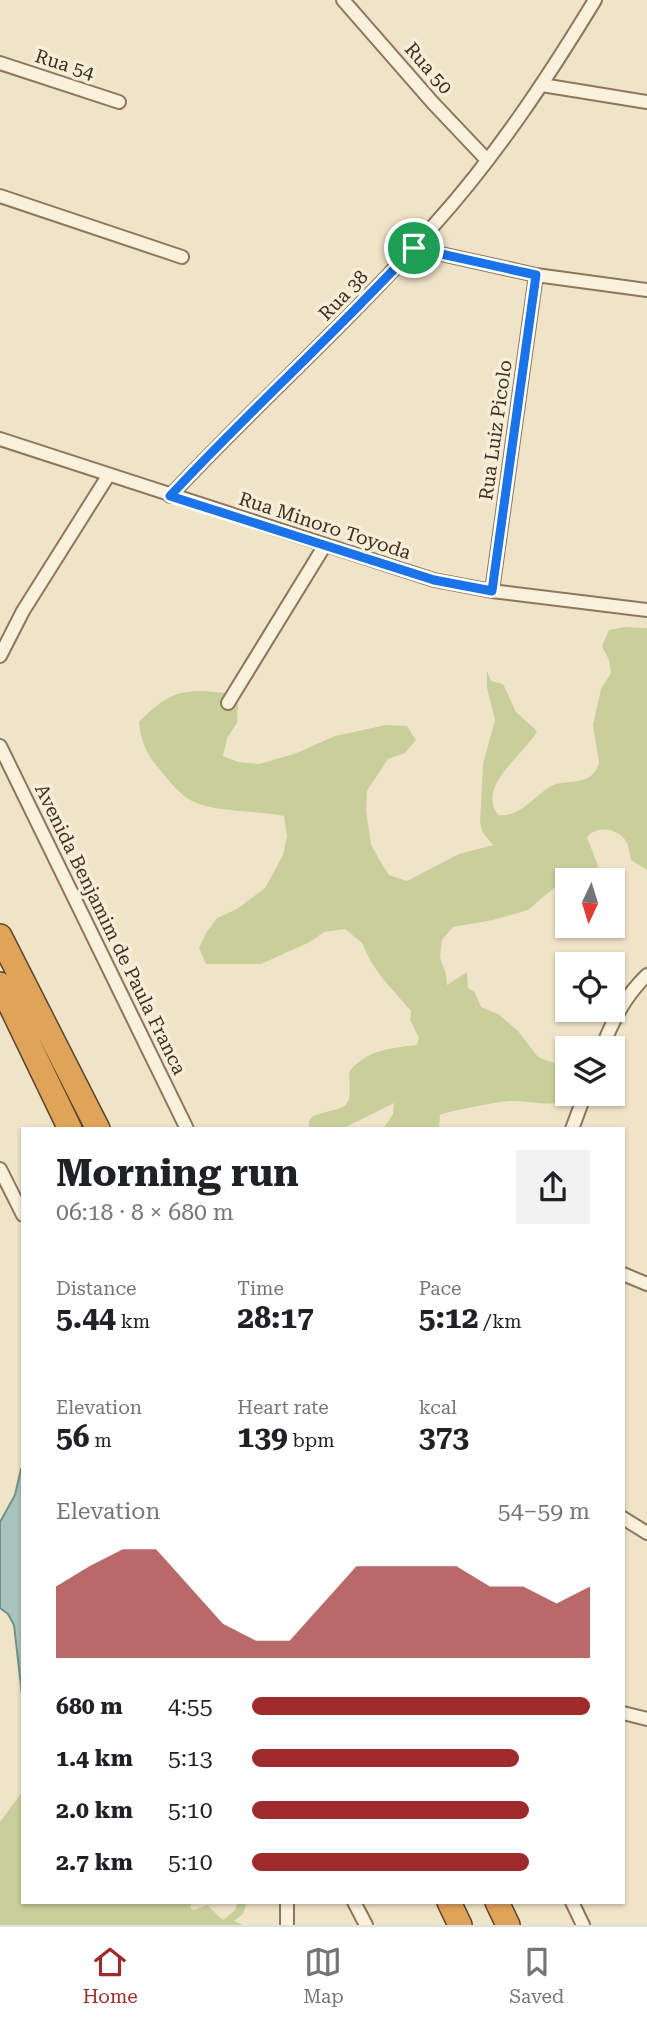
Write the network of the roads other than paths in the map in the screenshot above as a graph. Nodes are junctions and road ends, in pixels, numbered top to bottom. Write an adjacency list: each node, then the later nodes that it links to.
1 (343, 0): 7 (street, Rua 50)
2 (595, 0): 4 (street, Rua 38)
3 (0, 63): 5 (street, Rua 54)
4 (542, 85): 6 (street); 7 (street, Rua 38)
5 (118, 102)
6 (647, 102)
7 (487, 160): 9 (street, Rua 38)
8 (0, 196): 10 (street)
9 (414, 248): 11 (street); 15 (street, Rua 38)
10 (182, 257)
11 (536, 275): 12 (street); 17 (street, Rua Luiz Picolo)
12 (647, 290)
13 (0, 439): 14 (street, Rua Minoro Toyoda)
14 (108, 476): 15 (street, Rua Minoro Toyoda); 19 (street)
15 (170, 496): 16 (street, Rua Minoro Toyoda)
16 (325, 545): 17 (street, Rua Minoro Toyoda); 20 (street)
17 (492, 591): 18 (street, Rua Minoro Toyoda)
18 (647, 610)
19 (0, 656)
20 (228, 703)
21 (0, 746): 29 (street, Avenida Benjamim de Paula Franca)
22 (0, 936): 28 (highway)
23 (647, 975): 25 (street)
24 (0, 984): 27 (highway)
25 (607, 1036)
26 (581, 1106): 30 (street)
27 (69, 1127)
28 (97, 1127)
29 (186, 1127)
30 (573, 1127)
31 (0, 1169): 32 (street)
32 (21, 1211)
33 (625, 1276): 34 (street)
34 (647, 1284)
35 (625, 1519): 36 (street)
36 (647, 1533)
37 (625, 1714): 38 (street)
38 (647, 1719)
39 (287, 1904): 44 (street)
40 (355, 1904): 45 (street)
41 (450, 1904): 46 (highway)
42 (499, 1904): 47 (highway)
43 (573, 1904): 48 (street)
44 (287, 1925)
45 (366, 1925)
46 (460, 1925)
47 (508, 1925)
48 (583, 1925)

